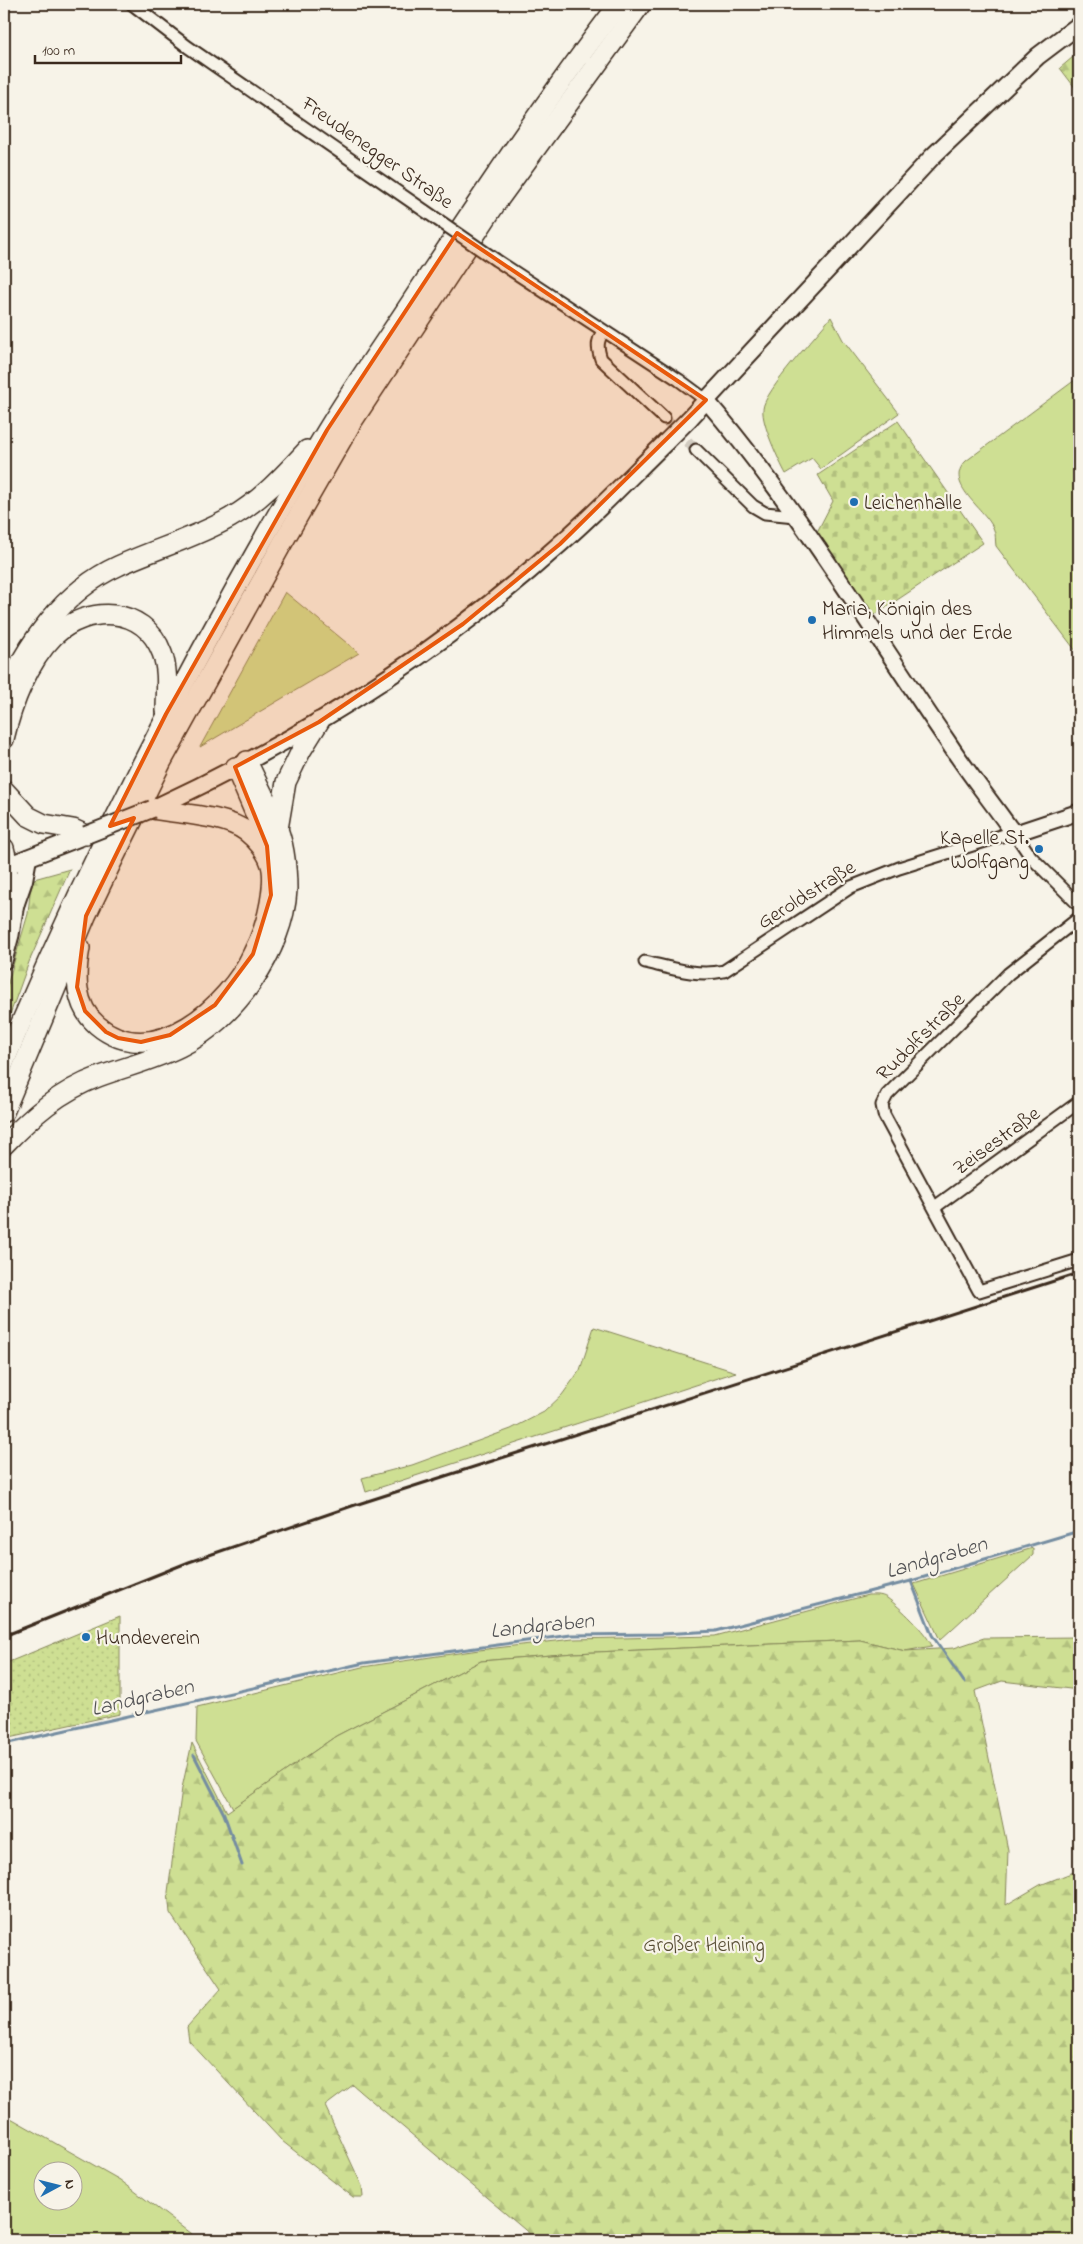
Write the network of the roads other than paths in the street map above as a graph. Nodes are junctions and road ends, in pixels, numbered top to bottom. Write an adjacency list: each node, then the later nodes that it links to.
1 (132, 4): 5 (street, Freudenegger Straße, bridge)
2 (619, 4): 8 (highway)
3 (641, 4): 27 (highway)
4 (1079, 25): 6 (main road)
5 (604, 331): 6 (street, Freudenegger Straße); 7 (street)
6 (706, 400): 10 (street, Freudenegger Straße); 13 (main road, bridge)
7 (664, 418)
8 (328, 430): 11 (highway); 12 (highway)
9 (696, 450): 10 (street)
10 (795, 516): 20 (street, Freudenegger Straße)
11 (4, 698)
12 (166, 714): 14 (highway); 31 (highway)
13 (319, 722): 15 (main road); 19 (highway)
14 (4, 739)
15 (241, 764): 17 (main road); 19 (highway); 24 (highway)
16 (4, 790): 21 (highway)
17 (152, 809): 21 (main road, bridge); 24 (highway)
18 (1079, 812): 20 (street, Geroldstraße)
19 (278, 830): 34 (highway)
20 (1014, 832): 26 (street); 30 (street, Geroldstraße)
21 (75, 836): 22 (main road)
22 (28, 858): 23 (main road); 25 (main road)
23 (5, 860): 25 (street)
24 (270, 862): 27 (highway)
25 (10, 901): 29 (street)
26 (1079, 905)
27 (86, 916): 33 (highway)
28 (1079, 918): 35 (street, Rudolfstraße)
29 (4, 961)
30 (645, 962)
31 (4, 1063)
32 (1079, 1102): 35 (street, Zeisestraße)
33 (4, 1112)
34 (4, 1145)
35 (935, 1208): 36 (street, Rudolfstraße)
36 (1079, 1260)

